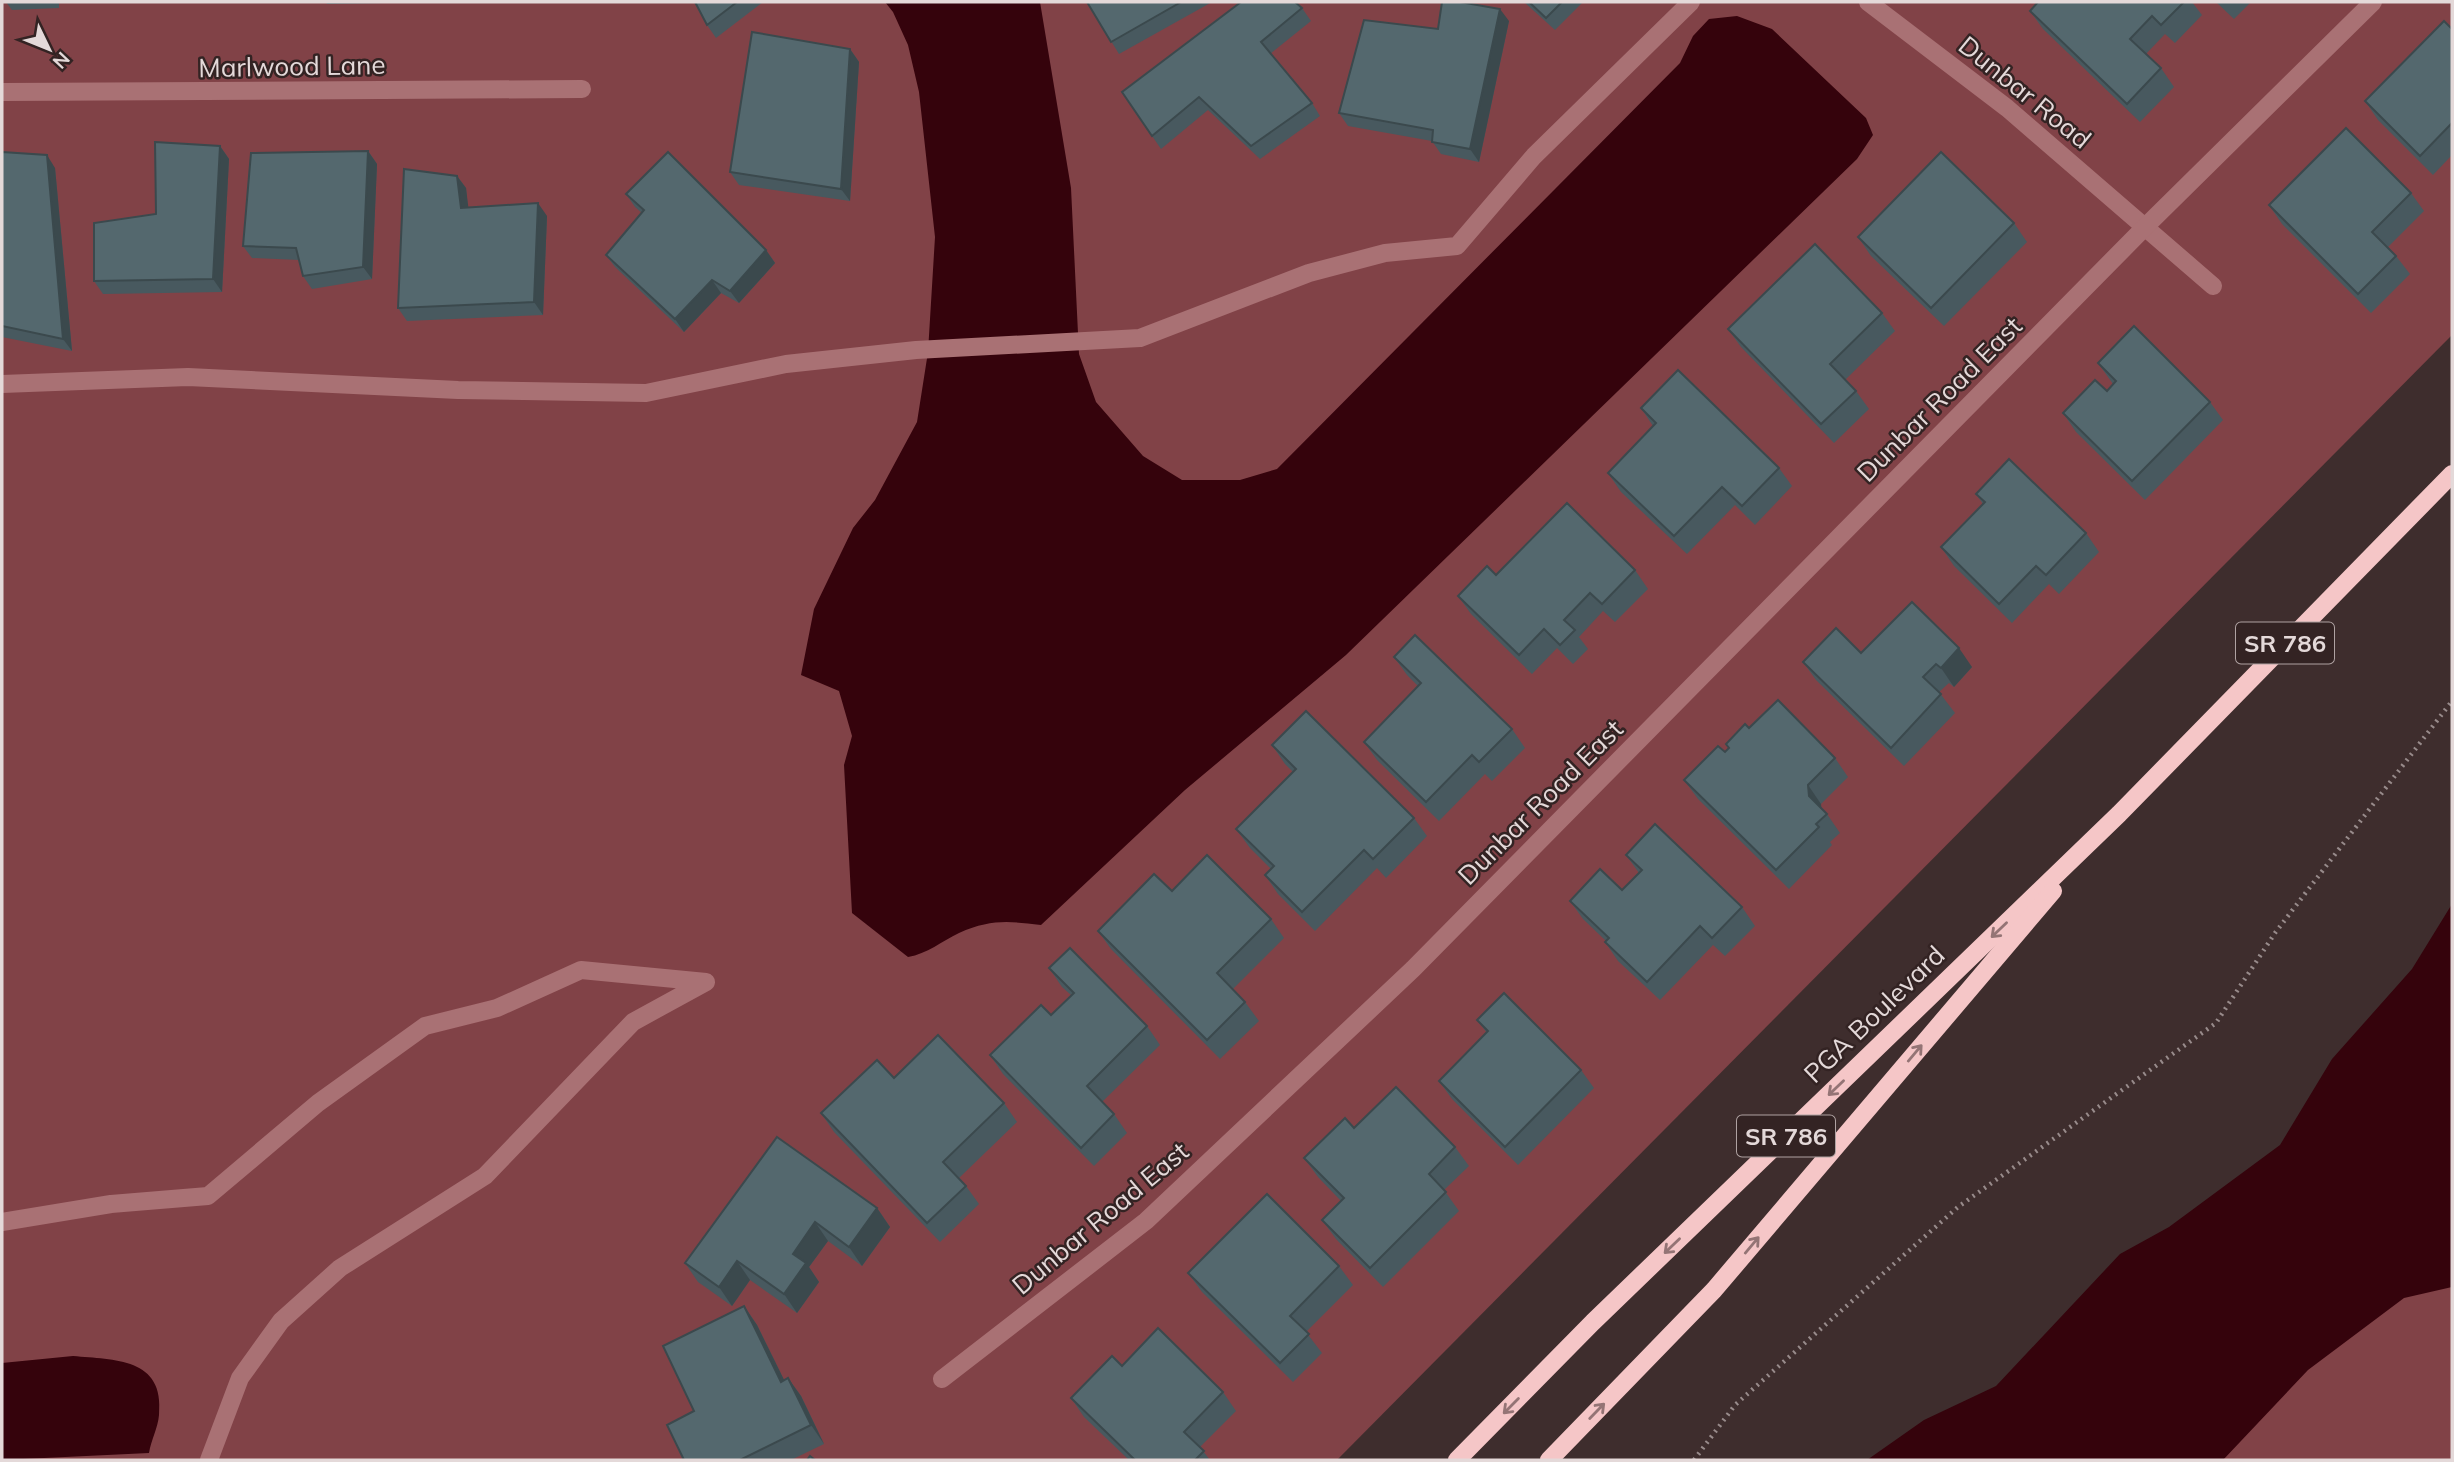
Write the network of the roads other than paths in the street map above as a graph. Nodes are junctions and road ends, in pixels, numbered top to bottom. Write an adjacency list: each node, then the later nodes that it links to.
1 (1691, 2): 8 (street)
2 (1868, 2): 6 (street, Dunbar Road)
3 (2373, 2): 6 (street)
4 (582, 89): 5 (street, Marlwood Lane)
5 (2, 92)
6 (2144, 228): 7 (street, Dunbar Road); 12 (street, Dunbar Road East)
7 (2213, 286)
8 (2, 384)
9 (2452, 474): 10 (main road, PGA Boulevard / SR 786)
10 (2119, 814): 14 (main road, PGA Boulevard / SR 786, one-way to 14); 15 (main road, PGA Boulevard / SR 786, one-way to 10)
11 (2, 1222): 13 (street)
12 (942, 1379)
13 (209, 1460)
14 (1457, 1460)
15 (1549, 1460)

